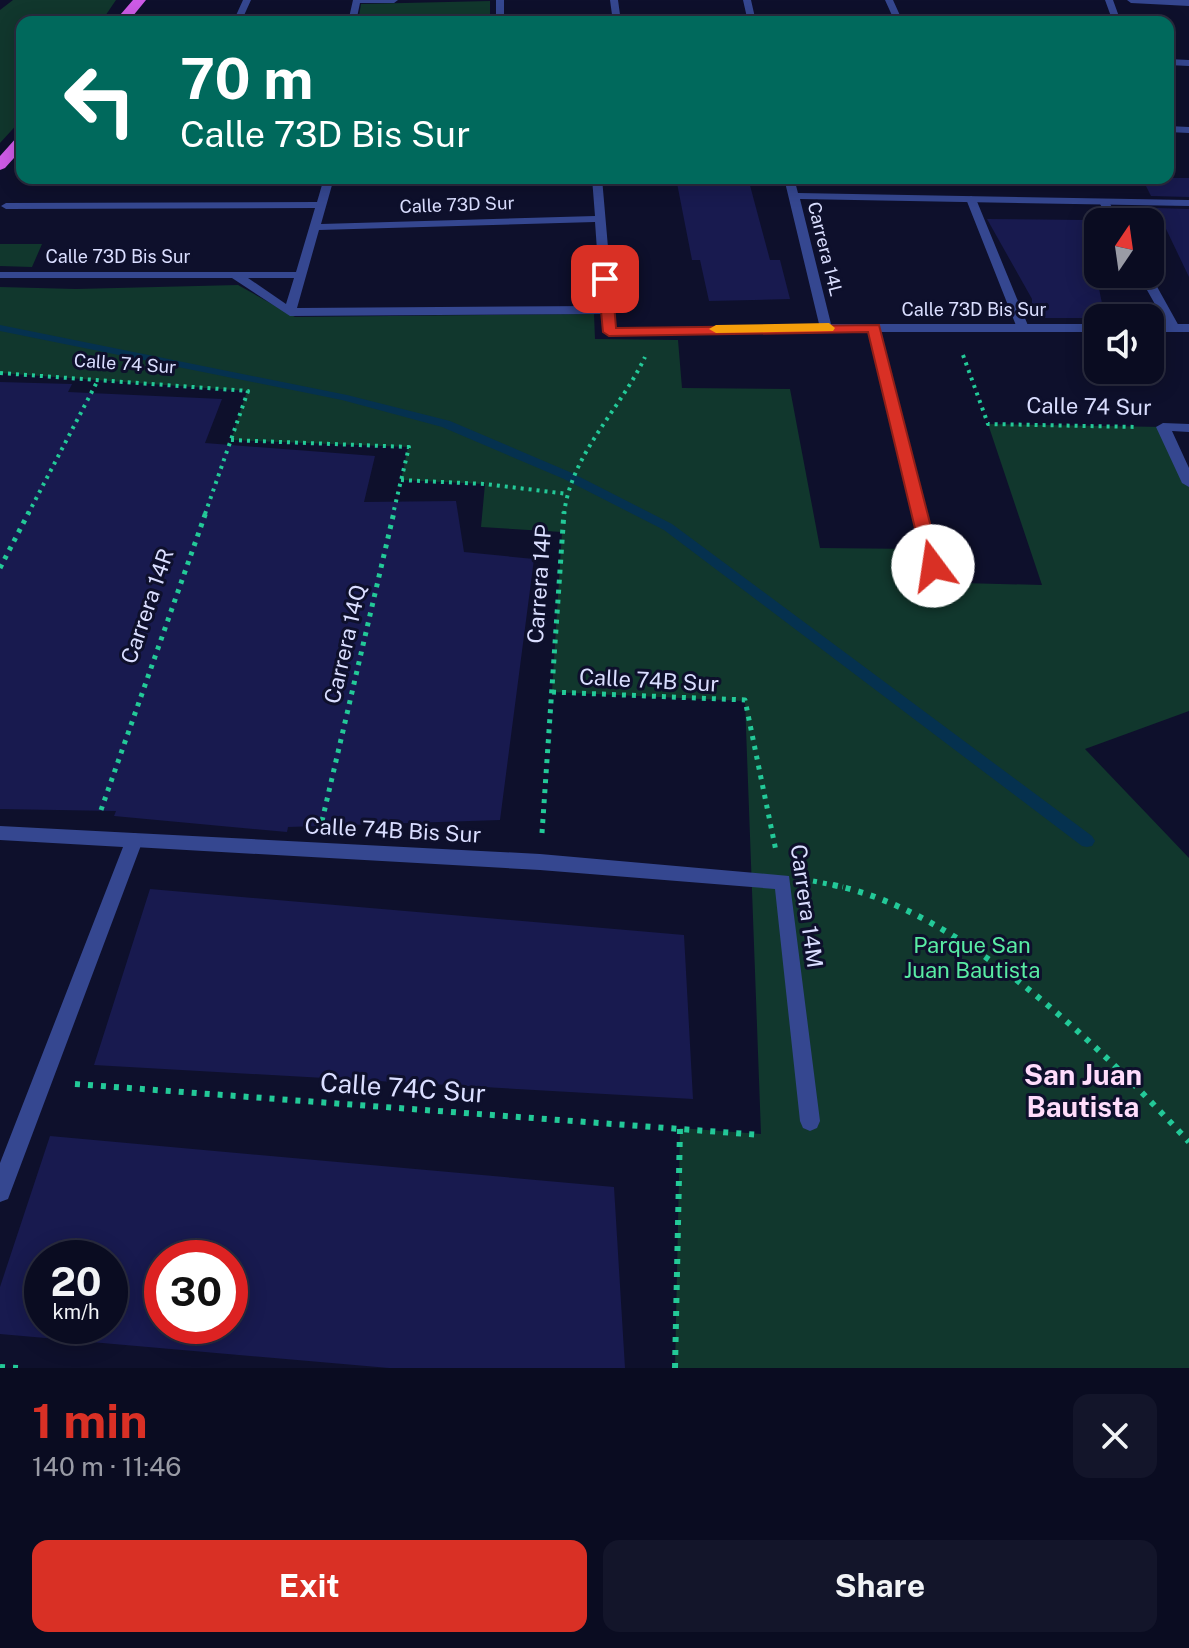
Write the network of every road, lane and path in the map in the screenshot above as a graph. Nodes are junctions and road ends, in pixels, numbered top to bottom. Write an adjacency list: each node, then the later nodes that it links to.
1 (357, 0): 2 (street)
2 (394, 0)
3 (1131, 0): 4 (street)
4 (1189, 3)
5 (16, 147): 6 (highway)
6 (0, 165)
7 (327, 184): 14 (street)
8 (597, 184): 17 (street)
9 (791, 184): 10 (street, Carrera 14L)
10 (794, 196): 11 (street); 25 (street, Carrera 14L)
11 (971, 199): 12 (street); 28 (street)
12 (1104, 202): 13 (street); 16 (street)
13 (1189, 203)
14 (321, 205): 15 (street); 18 (street)
15 (6, 206)
16 (1107, 208)
17 (600, 219): 18 (street, Calle 73D Sur); 23 (street)
18 (314, 227): 21 (street)
19 (0, 275): 20 (street, Calle 73D Bis Sur)
20 (235, 275): 21 (street, Calle 73D Bis Sur); 24 (street)
21 (300, 275): 24 (street)
22 (1152, 288): 31 (street)
23 (608, 310): 24 (street); 33 (street, Calle 73D Bis Sur)
24 (290, 312)
25 (826, 328): 26 (street, Calle 73D Bis Sur); 33 (street, Calle 73D Bis Sur)
26 (874, 328): 27 (street, Calle 73D Bis Sur); 43 (street)
27 (953, 328): 28 (street, Calle 73D Bis Sur); 37 (path, Calle 74 Sur)
28 (1023, 328): 29 (street, Calle 73D Bis Sur)
29 (1084, 328)
30 (1164, 328): 31 (street)
31 (1174, 328): 32 (street)
32 (1189, 328)
33 (648, 330): 42 (path, Carrera 14P)
34 (0, 373): 35 (path, Calle 74 Sur)
35 (98, 380): 36 (path, Calle 74 Sur); 44 (path)
36 (248, 391): 39 (path, Carrera 14R)
37 (1163, 427): 38 (street, Calle 74 Sur); 41 (street)
38 (1189, 428)
39 (231, 440): 40 (path, Carrera 14Q); 48 (path, Carrera 14R)
40 (401, 480): 42 (path); 50 (path, Carrera 14Q)
41 (1189, 483)
42 (569, 491): 45 (path, Carrera 14P)
43 (933, 566)
44 (0, 568)
45 (552, 692): 46 (path, Calle 74B Sur); 51 (path, Carrera 14P)
46 (745, 700): 52 (path, Carrera 14M)
47 (0, 833): 48 (street, Calle 74B Bis Sur)
48 (91, 837): 49 (street, Calle 74B Bis Sur)
49 (134, 840): 50 (street, Calle 74B Bis Sur); 53 (street)
50 (316, 850): 51 (street, Calle 74B Bis Sur)
51 (540, 862): 52 (street, Calle 74B Bis Sur)
52 (783, 882): 54 (street, Carrera 14M); 57 (path)
53 (42, 1082): 55 (path, Calle 74C Sur); 58 (street)
54 (810, 1121)
55 (680, 1128): 56 (path, Calle 74C Sur); 61 (path)
56 (761, 1135)
57 (1189, 1142)
58 (0, 1191)
59 (0, 1367): 60 (path)
60 (19, 1368)
61 (675, 1368)

